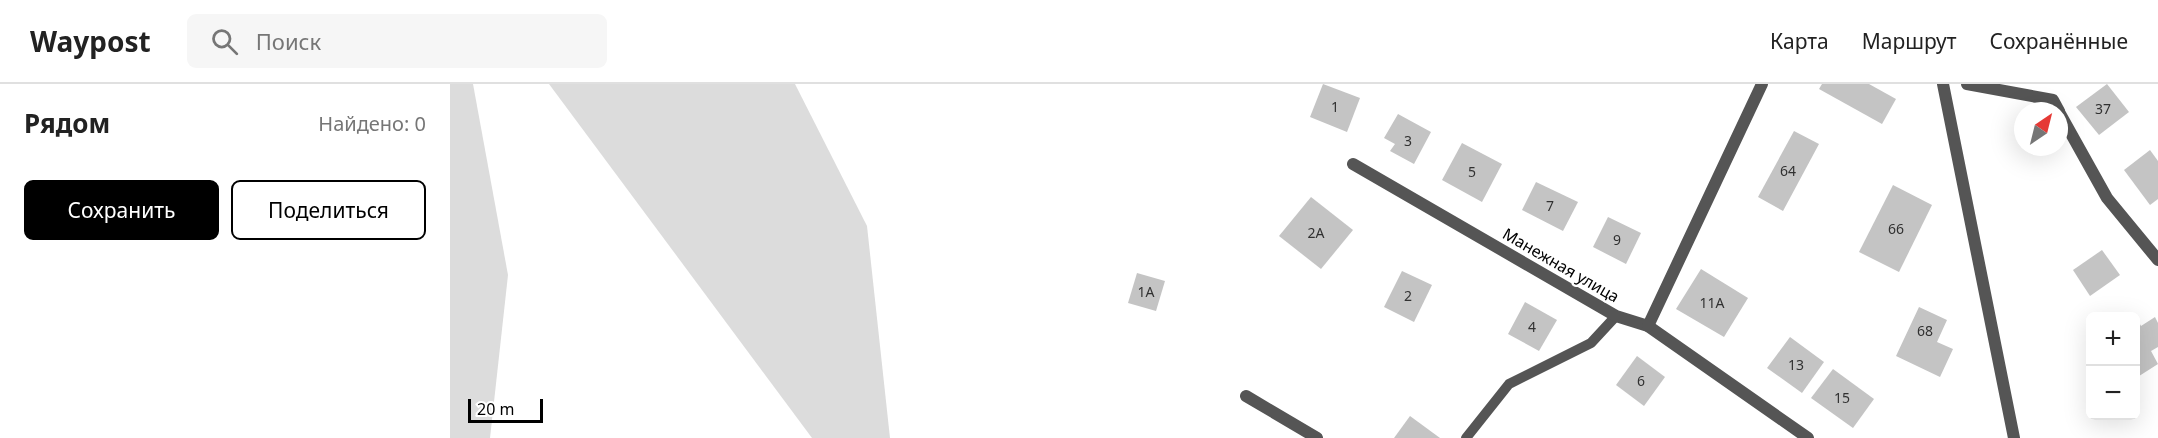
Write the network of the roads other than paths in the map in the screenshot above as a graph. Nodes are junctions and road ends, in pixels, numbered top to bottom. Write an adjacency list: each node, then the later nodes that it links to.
1 (1762, 84): 9 (street)
2 (1943, 84): 14 (street)
3 (1967, 84): 4 (street)
4 (2054, 102)
5 (2068, 127): 7 (street)
6 (1353, 164): 8 (street, Манежная улица)
7 (2158, 260)
8 (1616, 316): 9 (street, Манежная улица); 12 (lane)
9 (1648, 326): 13 (street, Манежная улица)
10 (1246, 396): 11 (street)
11 (1317, 438)
12 (1466, 438)
13 (1808, 438)
14 (2014, 438)

